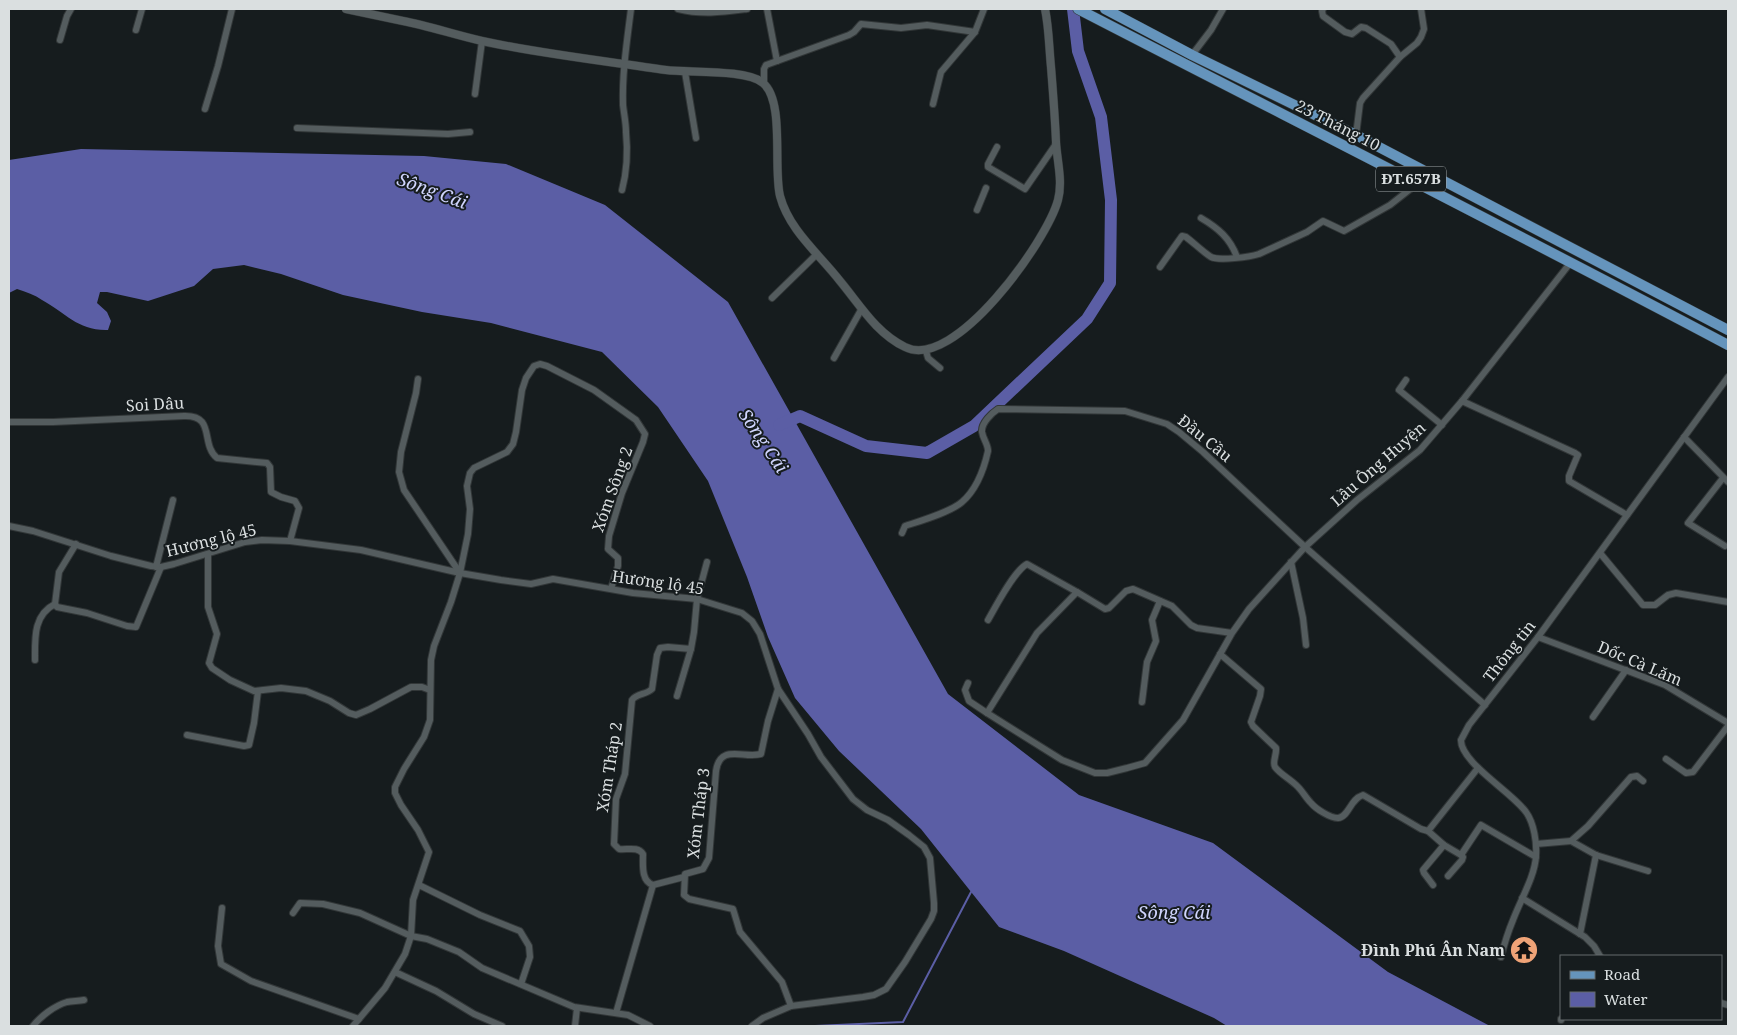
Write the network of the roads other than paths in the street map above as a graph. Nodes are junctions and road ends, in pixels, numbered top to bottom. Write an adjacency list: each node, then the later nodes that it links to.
1 (71, 9): 20 (street)
2 (142, 9): 18 (street)
3 (232, 9): 30 (street)
4 (346, 9): 16 (street)
5 (630, 9): 25 (street)
6 (678, 9): 7 (street)
7 (747, 9)
8 (767, 9): 24 (street)
9 (984, 9): 19 (street)
10 (1044, 9): 35 (street)
11 (1078, 9): 37 (main road, 23 Tháng 10 / ĐT.657B)
12 (1105, 9): 22 (main road, 23 Tháng 10 / ĐT.657B)
13 (1223, 9): 22 (street)
14 (1324, 9): 23 (street)
15 (1414, 9): 17 (street)
16 (366, 11): 21 (street)
17 (1422, 11): 23 (street)
18 (136, 30)
19 (975, 32): 24 (street); 29 (street)
20 (60, 40)
21 (482, 41): 25 (street); 28 (street)
22 (1192, 55): 33 (main road, 23 Tháng 10 / ĐT.657B)
23 (1400, 57): 33 (street)
24 (777, 60): 27 (street)
25 (625, 63): 26 (street); 40 (street)
26 (685, 72): 27 (street); 34 (street)
27 (764, 83): 43 (street)
28 (475, 94)
29 (933, 104)
30 (205, 109)
31 (297, 128): 32 (street)
32 (470, 132)
33 (1356, 135): 37 (main road); 49 (main road, 23 Tháng 10 / ĐT.657B)
34 (696, 138)
35 (1056, 144): 36 (street); 51 (street)
36 (997, 147)
37 (1350, 148): 38 (main road, 23 Tháng 10 / ĐT.657B)
38 (1418, 183): 44 (street); 45 (main road, 23 Tháng 10 / ĐT.657B)
39 (986, 188): 41 (street)
40 (622, 190)
41 (977, 210)
42 (1201, 218): 44 (street)
43 (817, 254): 47 (street); 48 (street)
44 (1236, 257): 46 (street)
45 (1571, 262): 50 (main road, 23 Tháng 10 / ĐT.657B); 57 (street, Lầu Ông Huyện)
46 (1160, 267)
47 (772, 298)
48 (862, 310): 51 (street); 52 (street)
49 (1728, 330)
50 (1728, 345)
51 (926, 351): 53 (street)
52 (834, 358)
53 (940, 368)
54 (1728, 377): 60 (street, Thông tin)
55 (418, 379): 75 (street)
56 (1406, 380): 59 (street)
57 (1462, 401): 59 (street, Lầu Ông Huyện); 63 (street)
58 (9, 422): 66 (street, Soi Dâu)
59 (1442, 425): 69 (street, Lầu Ông Huyện)
60 (1684, 438): 61 (street); 63 (street, Thông tin)
61 (1726, 480): 68 (street)
62 (173, 500): 74 (street)
63 (1627, 515): 70 (street, Thông tin)
64 (9, 526): 67 (street, Hương lộ 45)
65 (902, 533): 69 (street, Đầu Cầu)
66 (290, 541): 71 (street, Hương lộ 45); 75 (street, Hương lộ 45)
67 (76, 544): 74 (street, Hương lộ 45); 81 (street)
68 (1726, 546)
69 (1305, 547): 73 (street, Lầu Ông Huyện); 96 (street, Đầu Cầu)
70 (1600, 553): 80 (street); 84 (street, Thông tin)
71 (208, 554): 74 (street, Hương lộ 45); 93 (street)
72 (707, 562): 78 (street)
73 (1291, 562): 83 (street, Lầu Ông Huyện); 85 (street)
74 (159, 567): 81 (street)
75 (460, 573): 76 (street, Hương lộ 45); 76 (street, Xóm Sông 2); 92 (street)
76 (611, 589): 78 (street, Hương lộ 45)
77 (1077, 592): 79 (street); 82 (street); 97 (street)
78 (697, 599): 86 (street); 91 (street, Hương lộ 45)
79 (1160, 600): 83 (street); 95 (street)
80 (1728, 602)
81 (55, 604): 88 (street)
82 (988, 620)
83 (1232, 633): 87 (street, Lầu Ông Huyện)
84 (1538, 638): 89 (street, Dốc Cà Lăm); 96 (street, Thông tin)
85 (1306, 644)
86 (690, 650): 94 (street); 115 (street, Xóm Tháp 2)
87 (1220, 654): 97 (street, Lầu Ông Huyện); 104 (street)
88 (35, 660)
89 (1626, 670): 98 (street); 99 (street, Dốc Cà Lăm)
90 (968, 683): 97 (street, Lầu Ông Huyện)
91 (778, 689): 113 (street, Xóm Tháp 3); 127 (street, Hương lộ 45)
92 (430, 690): 93 (street); 114 (street)
93 (258, 691): 100 (street)
94 (677, 696)
95 (1142, 702)
96 (1485, 705): 102 (street, Thông tin)
97 (988, 713)
98 (1593, 717)
99 (1728, 724): 101 (street)
100 (187, 735)
101 (1666, 759)
102 (1478, 768): 104 (street); 106 (street, Thông tin)
103 (1643, 781): 105 (street)
104 (1428, 831): 107 (street)
105 (1571, 841): 106 (street); 109 (street)
106 (1536, 844): 110 (street, Thông tin)
107 (1444, 845): 108 (street); 116 (street)
108 (1462, 855): 110 (street); 112 (street)
109 (1596, 856): 111 (street); 120 (street)
110 (1536, 857): 117 (street, Thông tin)
111 (1648, 871)
112 (1448, 876)
113 (684, 877): 115 (street, Xóm Tháp 3); 127 (street, Xóm Tháp 3)
114 (419, 885): 121 (street); 125 (street)
115 (653, 885): 129 (street)
116 (1433, 885)
117 (1522, 898): 120 (street); 123 (street, Thông tin)
118 (222, 908): 130 (street)
119 (293, 913): 121 (street)
120 (1580, 934): 122 (street)
121 (411, 936): 124 (street); 125 (street)
122 (1599, 955)
123 (1500, 957)
124 (395, 972): 130 (street); 133 (street)
125 (521, 984): 128 (street)
126 (84, 1000): 131 (street)
127 (791, 1006): 136 (street, Hương lộ 45)
128 (578, 1008): 129 (street); 134 (street)
129 (616, 1013): 135 (street)
130 (359, 1019): 132 (street)
131 (33, 1026)
132 (353, 1026)
133 (502, 1026)
134 (576, 1026)
135 (650, 1026)
136 (752, 1026)

